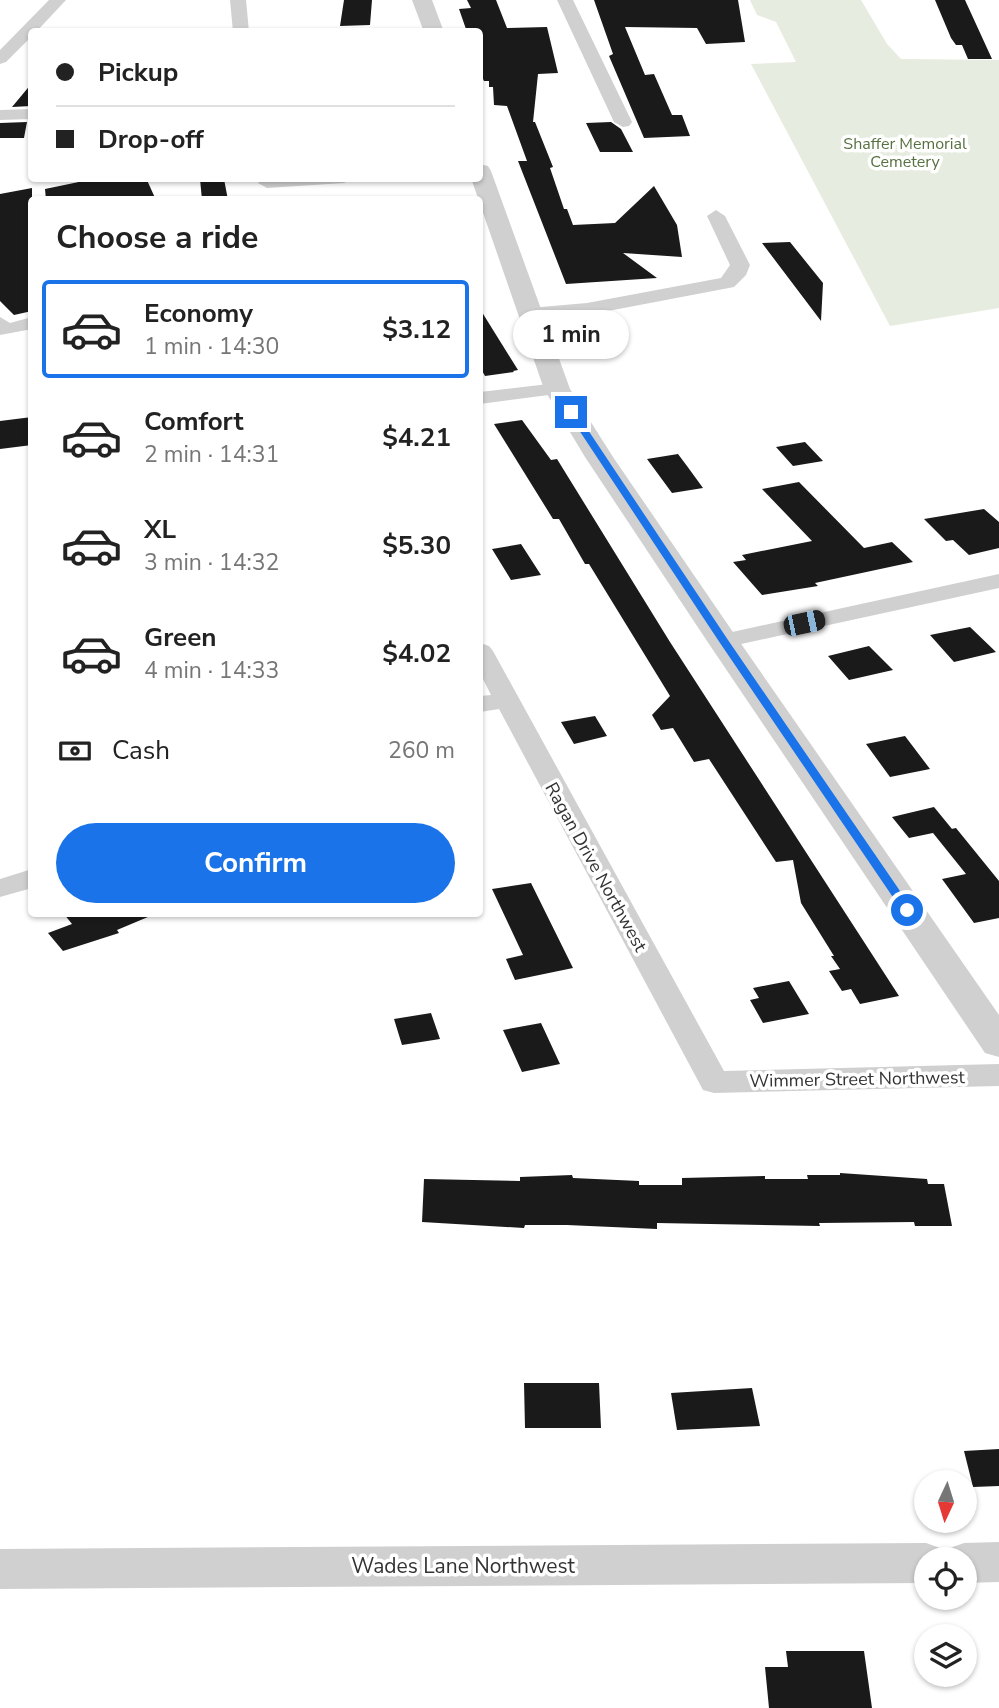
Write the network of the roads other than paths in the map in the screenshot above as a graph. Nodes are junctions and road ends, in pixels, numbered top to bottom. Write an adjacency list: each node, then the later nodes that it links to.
1 (58, 0): 5 (street)
2 (238, 0): 6 (street)
3 (422, 0): 7 (street)
4 (565, 0): 12 (street)
5 (30, 28)
6 (242, 28)
7 (432, 28)
8 (28, 31): 9 (street)
9 (0, 59)
10 (28, 114): 11 (street)
11 (0, 115)
12 (623, 122)
13 (483, 180): 17 (street)
14 (310, 182): 15 (street)
15 (268, 187)
16 (716, 216): 17 (street)
17 (529, 314): 20 (street)
18 (28, 324): 19 (street)
19 (3, 327)
20 (557, 389): 21 (street); 23 (street)
21 (483, 398)
22 (999, 581): 23 (street)
23 (723, 640): 28 (street)
24 (483, 664): 25 (street, Ragan Drive Northwest)
25 (492, 702): 30 (street, Ragan Drive Northwest)
26 (28, 879): 27 (street)
27 (0, 888)
28 (999, 1044)
29 (999, 1075): 30 (street, Wimmer Street Northwest)
30 (714, 1082)
31 (999, 1562): 33 (street)
32 (914, 1563): 34 (street, Wades Lane Northwest)
33 (977, 1563)
34 (0, 1569)

